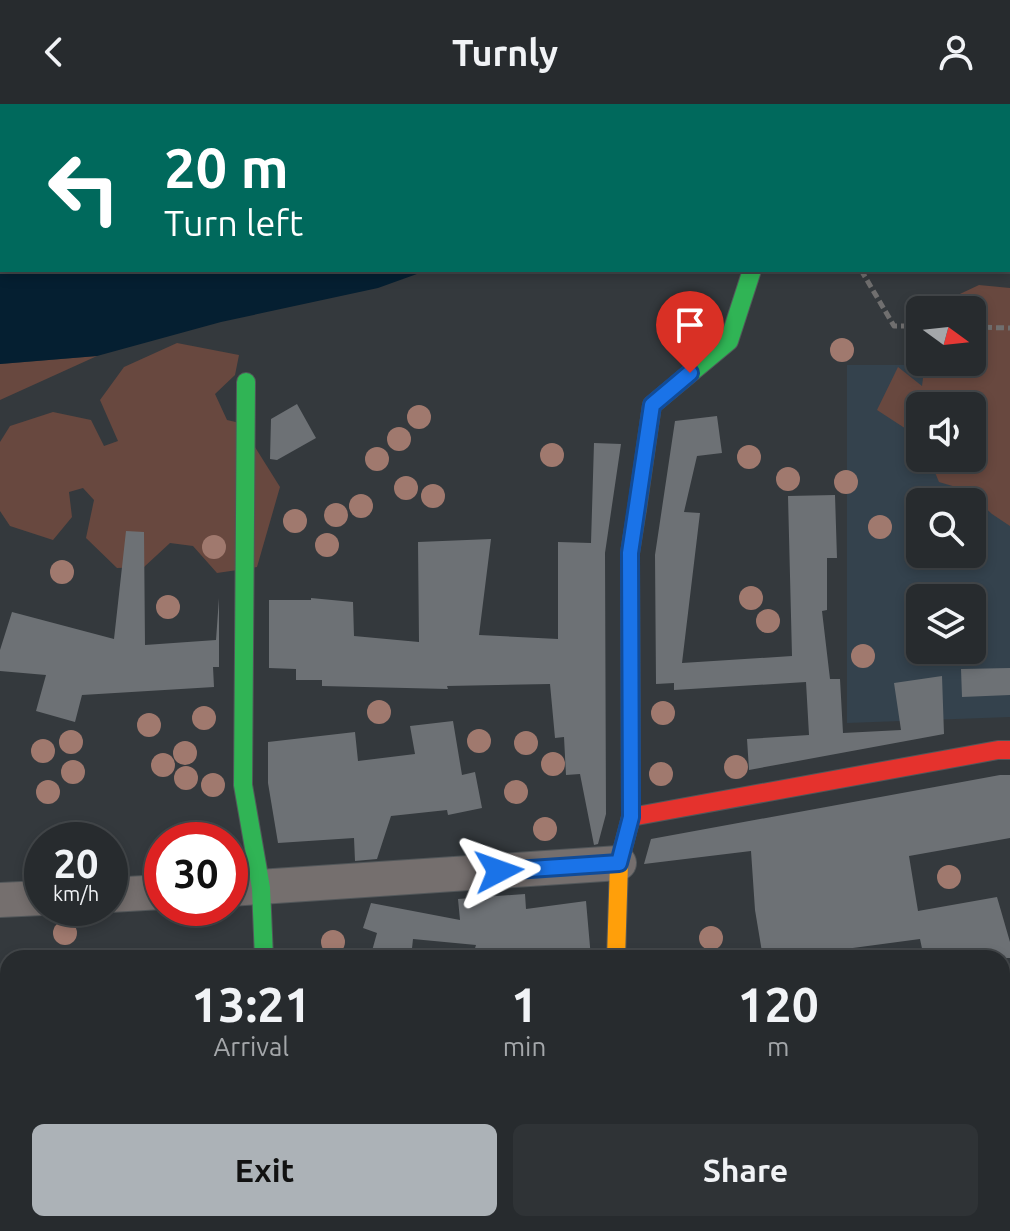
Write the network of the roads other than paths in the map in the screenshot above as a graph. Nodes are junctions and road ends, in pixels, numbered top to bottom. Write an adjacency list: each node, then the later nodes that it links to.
1 (751, 272): 4 (street)
2 (246, 382): 5 (street)
3 (1010, 750): 4 (street)
4 (631, 817): 6 (street)
5 (244, 822)
6 (619, 863): 7 (street); 12 (street)
7 (248, 888)
8 (24, 899): 10 (street)
9 (248, 899): 11 (street)
10 (0, 900)
11 (262, 950)
12 (616, 950)

